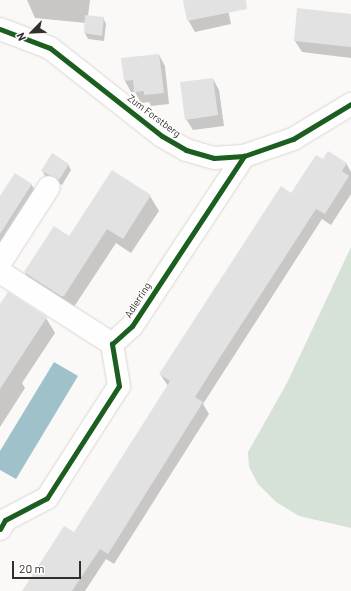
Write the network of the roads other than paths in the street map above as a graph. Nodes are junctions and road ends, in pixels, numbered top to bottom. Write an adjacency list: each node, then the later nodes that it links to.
1 (0, 29): 3 (street, Zum Forstberg)
2 (351, 104): 3 (street, Zum Forstberg)
3 (244, 156): 7 (street, Adlerring)
4 (49, 187): 5 (street)
5 (0, 263)
6 (0, 272): 7 (street)
7 (112, 344): 8 (street)
8 (2, 521)

